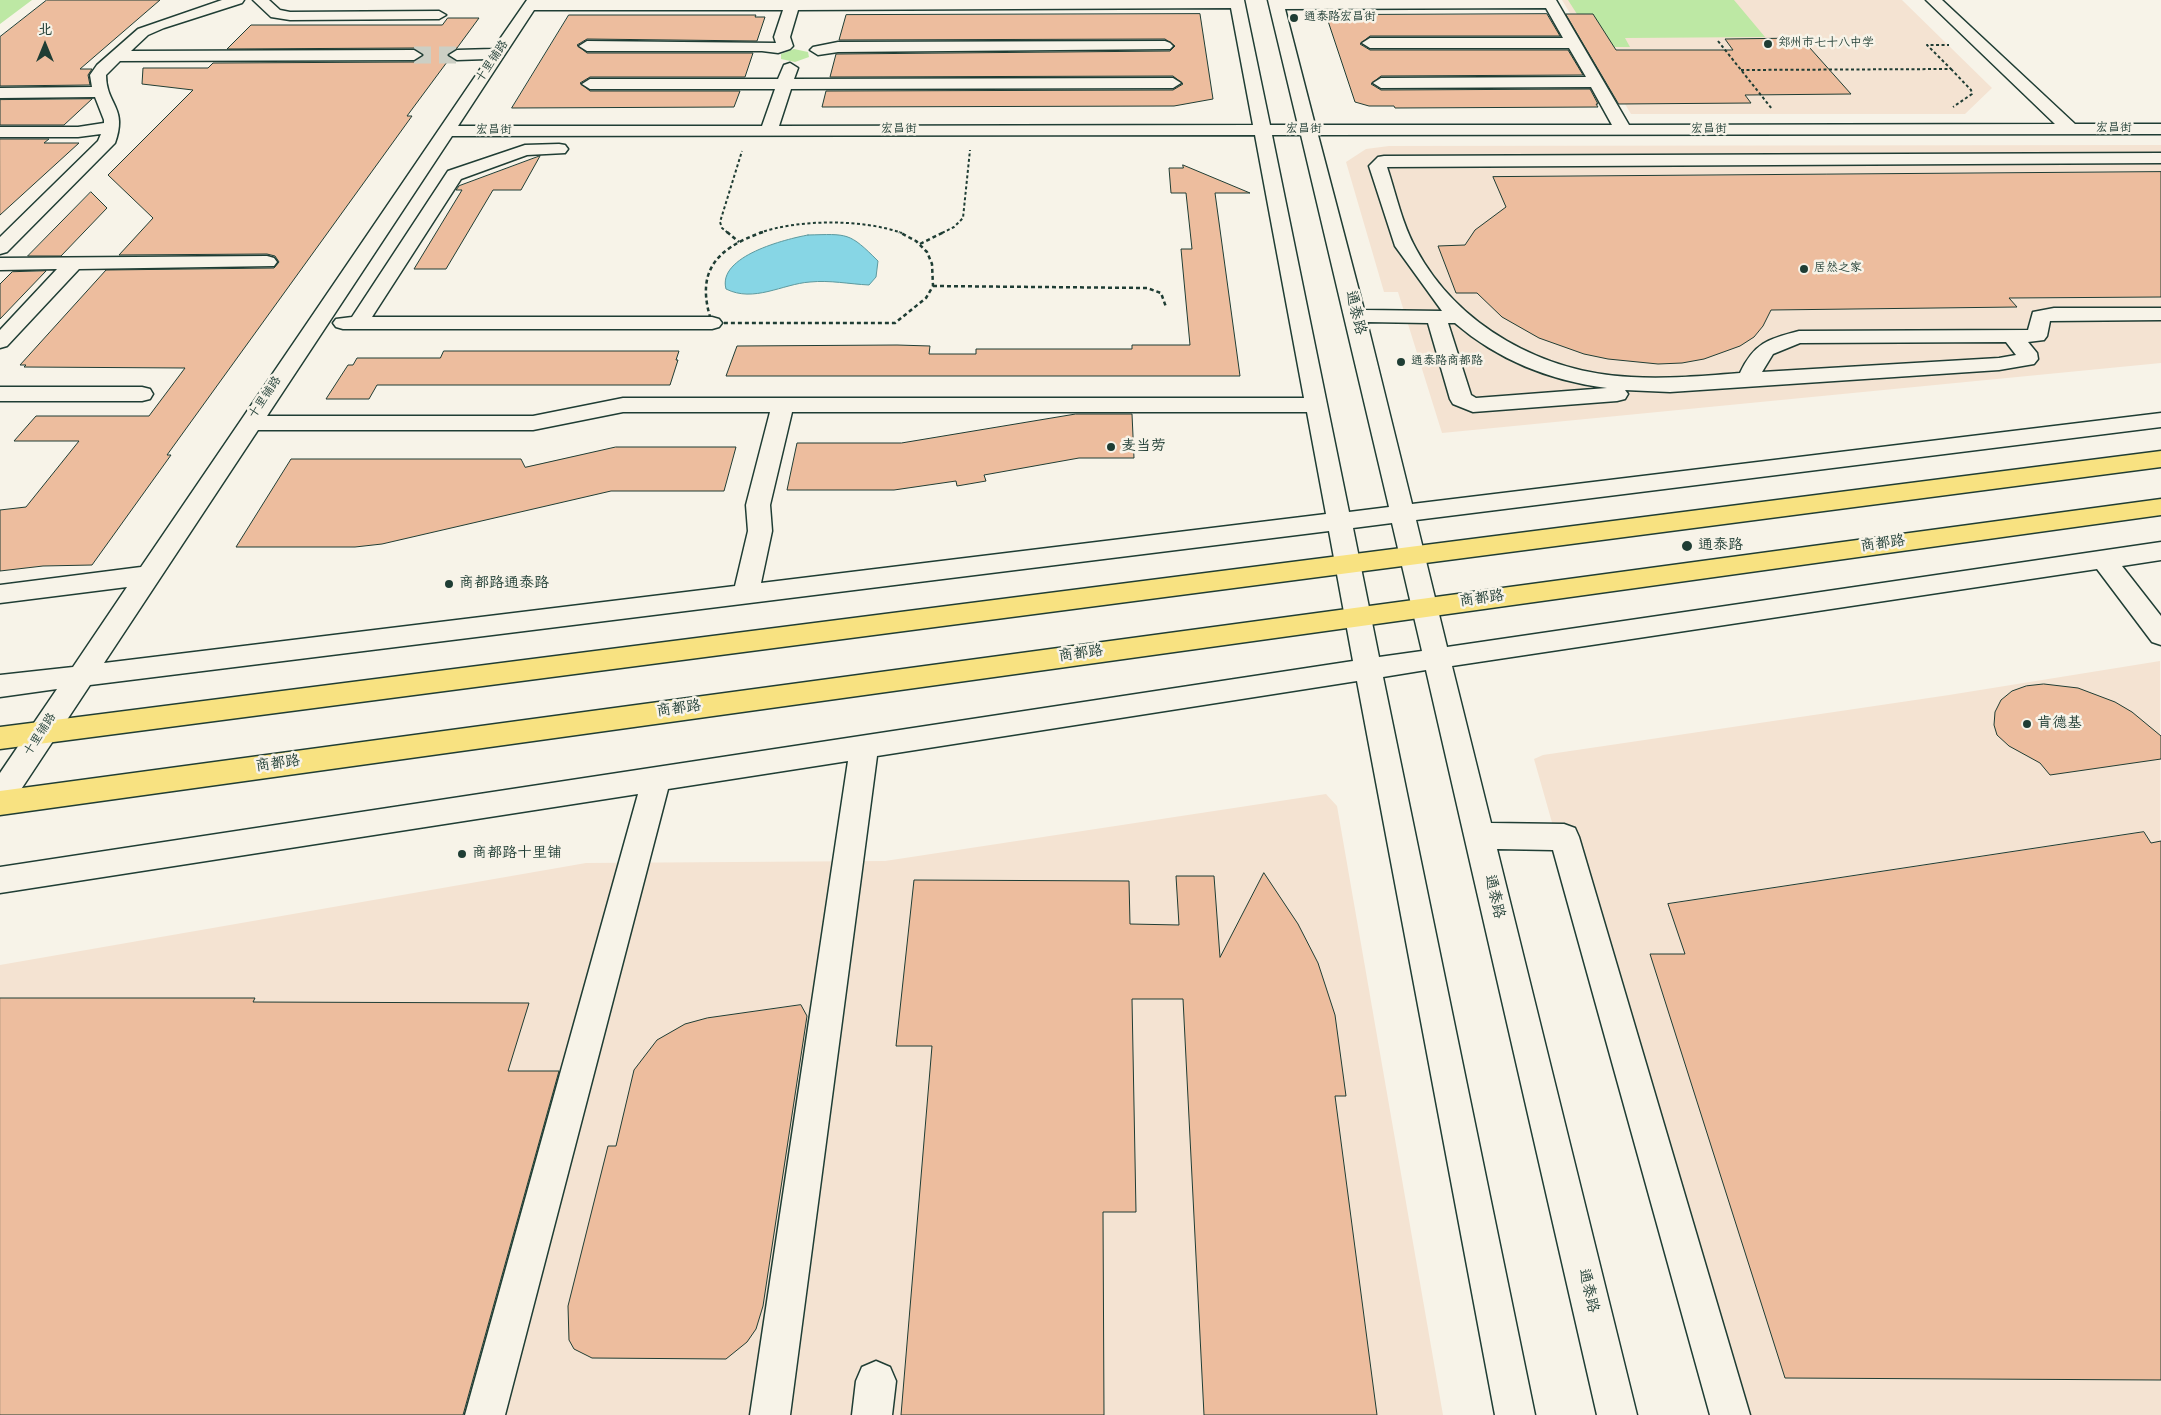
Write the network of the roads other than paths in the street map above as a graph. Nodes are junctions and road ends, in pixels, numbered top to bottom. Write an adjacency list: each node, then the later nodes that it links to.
1 (237, 0): 20 (street)
2 (260, 0): 10 (street)
3 (1933, 0): 31 (street)
4 (986, 2): 5 (street); 9 (street); 15 (street)
5 (1237, 2): 34 (street)
6 (1276, 2): 7 (street); 35 (street, 通泰路)
7 (1550, 2): 12 (street)
8 (532, 3): 9 (street); 17 (street, 十里铺路)
9 (794, 3): 22 (street)
10 (439, 15)
11 (1370, 43): 12 (street)
12 (1574, 43): 23 (street)
13 (587, 46): 22 (street)
14 (1165, 46): 16 (street)
15 (981, 47): 16 (street); 21 (street)
16 (1013, 47): 24 (street)
17 (498, 54): 19 (street); 37 (street, 十里铺路)
18 (414, 55): 20 (street)
19 (457, 55)
20 (116, 56): 28 (street)
21 (813, 59): 22 (street); 22 (street)
22 (780, 62): 24 (street); 27 (street); 33 (street)
23 (1597, 82): 26 (street); 36 (street)
24 (1010, 83): 25 (street)
25 (1173, 83)
26 (1381, 83)
27 (590, 84)
28 (102, 92): 29 (street); 30 (street)
29 (0, 93)
30 (112, 127): 38 (street); 43 (street)
31 (2070, 129): 32 (street, 宏昌街); 36 (street, 宏昌街)
32 (2161, 129)
33 (769, 130): 37 (street, 宏昌街); 39 (street, 宏昌街)
34 (1262, 130): 35 (street, 宏昌街); 39 (street, 宏昌街); 64 (street)
35 (1308, 130): 36 (street, 宏昌街); 48 (street, 通泰路)
36 (1624, 130)
37 (446, 131): 52 (street, 十里铺路)
38 (0, 132)
39 (962, 141): 40 (street)
40 (879, 147)
41 (574, 149): 53 (street)
42 (2161, 158): 50 (street)
43 (0, 248)
44 (267, 262): 45 (street)
45 (74, 263): 46 (street); 57 (street)
46 (0, 264)
47 (2161, 314): 55 (street)
48 (1355, 316): 49 (street); 69 (street, 通泰路)
49 (1436, 317): 50 (street); 60 (street)
50 (1458, 317): 60 (street)
51 (1895, 319): 56 (street)
52 (316, 323): 53 (street); 66 (street, 十里铺路)
53 (358, 323): 54 (street)
54 (712, 323)
55 (2012, 336): 56 (street); 58 (street)
56 (1908, 337): 58 (street); 59 (street)
57 (0, 342)
58 (1930, 368): 59 (street)
59 (1748, 380): 60 (street)
60 (1649, 386)
61 (0, 394): 62 (street)
62 (142, 394)
63 (783, 405): 64 (street); 66 (street); 77 (street)
64 (1315, 405): 70 (street)
65 (2161, 420): 69 (street)
66 (250, 423): 75 (street, 十里铺路)
67 (2161, 459): 71 (main road)
68 (2161, 506): 78 (main road, 商都路)
69 (1402, 514): 70 (street); 71 (street, 通泰路)
70 (1338, 522): 74 (street); 77 (street)
71 (1412, 556): 74 (main road); 78 (street, 通泰路)
72 (2158, 556): 73 (street)
73 (2104, 560): 80 (street); 81 (street)
74 (1347, 564): 79 (street); 85 (main road)
75 (148, 575): 76 (street); 83 (street, 十里铺路)
76 (0, 594)
77 (745, 596): 83 (street)
78 (1424, 608): 79 (main road, 商都路); 81 (street, 通泰路)
79 (1357, 617): 82 (street); 90 (main road, 商都路)
80 (2161, 635)
81 (1437, 659): 82 (street); 91 (street, 通泰路)
82 (1367, 670): 87 (street); 95 (street)
83 (80, 676): 84 (street); 85 (street, 十里铺路)
84 (0, 686)
85 (43, 733): 86 (main road); 89 (street, 十里铺路)
86 (0, 738)
87 (864, 747): 88 (street); 94 (street)
88 (656, 779): 92 (street); 93 (street)
89 (0, 797)
90 (0, 803)
91 (1478, 836): 96 (street, 通泰路); 97 (street)
92 (0, 880)
93 (485, 1415)
94 (770, 1415)
95 (1515, 1415)
96 (1617, 1415)
97 (1730, 1415)

